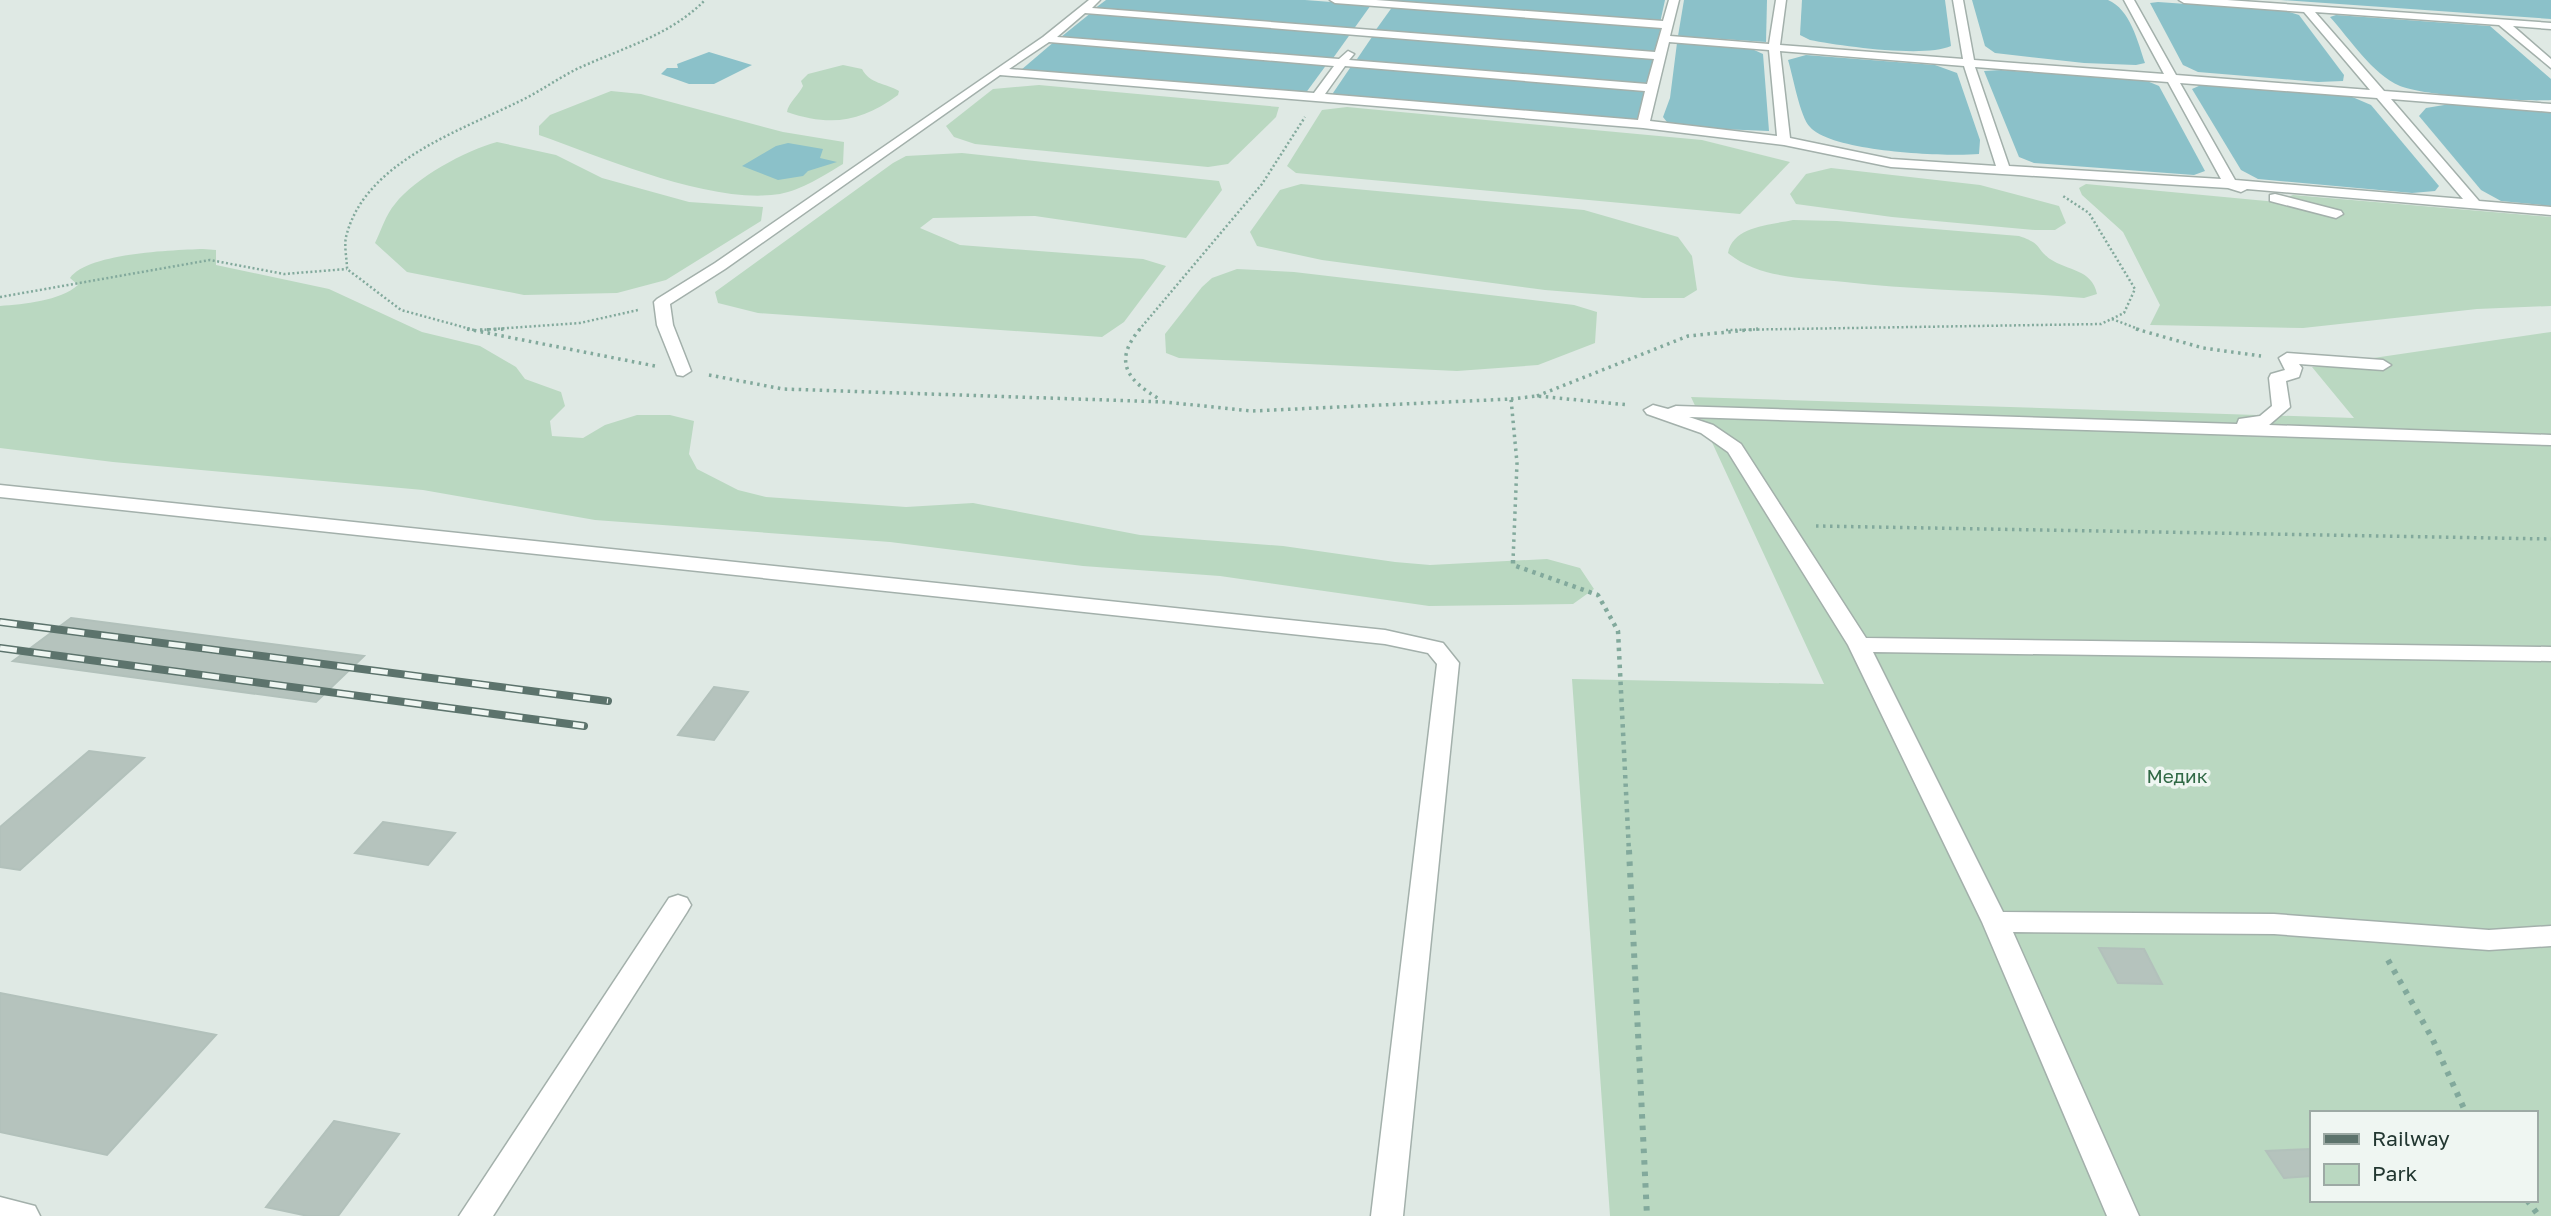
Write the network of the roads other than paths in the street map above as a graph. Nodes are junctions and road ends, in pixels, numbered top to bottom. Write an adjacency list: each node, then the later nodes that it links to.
1 (1095, 0): 9 (lane)
2 (1335, 0): 10 (lane)
3 (1674, 0): 12 (lane)
4 (1781, 0): 16 (lane)
5 (1958, 0): 19 (lane)
6 (2129, 0): 22 (lane)
7 (2184, 0): 8 (lane)
8 (2307, 9): 11 (lane); 24 (lane)
9 (1083, 10): 10 (lane); 14 (lane)
10 (1375, 14): 12 (lane); 17 (lane); 18 (lane)
11 (2501, 22): 13 (lane); 20 (lane)
12 (1669, 25): 15 (lane)
13 (2551, 26)
14 (1047, 39): 18 (lane); 21 (lane)
15 (1665, 39): 16 (lane); 17 (lane)
16 (1774, 47): 19 (lane); 28 (lane)
17 (1662, 56): 23 (lane)
18 (1342, 62): 23 (lane); 25 (lane)
19 (1969, 64): 22 (lane); 29 (lane)
20 (2551, 65)
21 (998, 71): 25 (lane); 35 (lane)
22 (2173, 79): 24 (lane); 30 (lane)
23 (1653, 88): 27 (lane)
24 (2380, 95): 26 (lane); 31 (lane)
25 (1317, 98): 27 (lane)
26 (2551, 108)
27 (1643, 124): 28 (lane)
28 (1784, 141): 29 (lane)
29 (2004, 170): 30 (lane)
30 (2230, 184): 31 (lane); 33 (lane)
31 (2474, 204): 32 (lane)
32 (2551, 211)
33 (2336, 214)
34 (2383, 365): 36 (lane)
35 (683, 371)
36 (2204, 429): 37 (lane); 39 (lane)
37 (2551, 440)
38 (0, 491): 47 (lane)
39 (1859, 645): 40 (lane); 42 (lane)
40 (2551, 654)
41 (678, 905): 46 (lane)
42 (1995, 922): 43 (lane); 48 (lane)
43 (2551, 936)
44 (0, 1211): 45 (lane)
45 (24, 1216)
46 (475, 1216)
47 (1387, 1216)
48 (2123, 1216)

